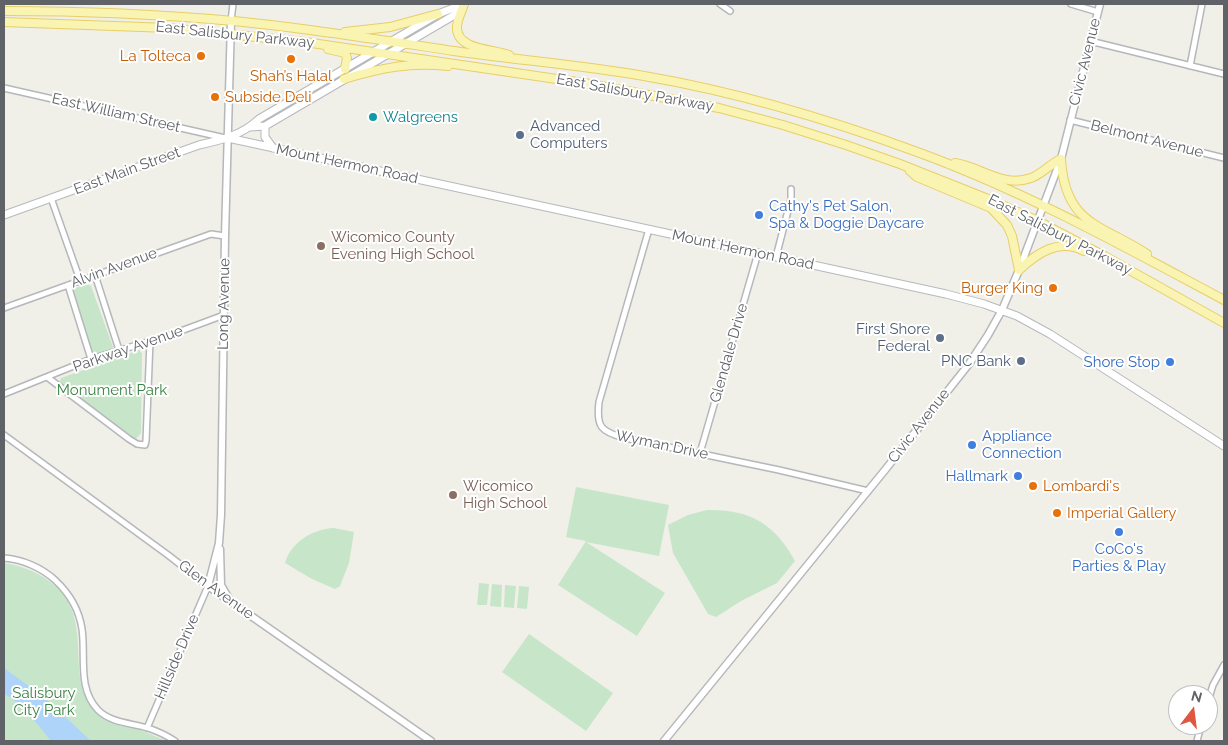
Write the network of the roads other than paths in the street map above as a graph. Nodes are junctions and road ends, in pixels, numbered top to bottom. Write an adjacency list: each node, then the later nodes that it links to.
1 (233, 4): 11 (street)
2 (464, 4): 10 (main road, East Main Street); 18 (main road, East Main Street); 21 (main road)
3 (720, 4): 8 (street)
4 (1071, 4): 9 (street)
5 (1100, 4): 9 (street, Civic Avenue)
6 (1202, 4): 23 (street)
7 (4, 11): 11 (main road, East Salisbury Parkway)
8 (730, 11)
9 (1098, 12): 15 (street, Civic Avenue)
10 (438, 14): 14 (main road); 17 (main road, East Main Street)
11 (231, 21): 13 (street, Long Avenue); 14 (main road, East Salisbury Parkway)
12 (4, 22): 13 (main road, East Salisbury Parkway)
13 (231, 33): 16 (main road, East Salisbury Parkway); 31 (street, Long Avenue)
14 (330, 33): 17 (main road, East Salisbury Parkway)
15 (1090, 41): 23 (street); 28 (street, Civic Avenue)
16 (306, 42): 19 (main road, East Salisbury Parkway); 24 (main road)
17 (391, 42): 18 (main road, East Salisbury Parkway); 19 (main road, East Main Street)
18 (403, 44): 20 (main road, East Main Street); 21 (main road, East Salisbury Parkway)
19 (374, 51): 20 (main road, East Salisbury Parkway); 24 (main road, East Main Street)
20 (388, 53): 22 (main road, East Salisbury Parkway); 26 (main road, East Main Street)
21 (530, 61): 35 (main road, East Salisbury Parkway)
22 (461, 65): 26 (main road); 36 (main road, East Salisbury Parkway)
23 (1190, 66): 25 (street)
24 (345, 69): 30 (main road, East Main Street)
25 (1224, 74)
26 (344, 79): 29 (main road, East Main Street)
27 (4, 88): 31 (street, East William Street)
28 (1070, 120): 33 (street, Belmont Avenue); 34 (street, Civic Avenue)
29 (265, 126): 30 (main road, East Main Street); 32 (main road)
30 (250, 127): 31 (main road, East Main Street)
31 (228, 138): 32 (main road, Mount Hermon Road); 38 (main road, East Main Street); 43 (street, Long Avenue)
32 (273, 149): 42 (main road, Mount Hermon Road)
33 (1224, 158)
34 (1060, 159): 35 (main road); 39 (street, Civic Avenue); 49 (main road)
35 (943, 162): 39 (main road, East Salisbury Parkway)
36 (900, 164): 41 (main road, East Salisbury Parkway); 46 (main road)
37 (791, 189): 45 (street)
38 (51, 198): 40 (main road, East Main Street); 48 (street)
39 (1044, 206): 41 (street, Civic Avenue); 49 (main road, East Salisbury Parkway)
40 (4, 215)
41 (1036, 220): 46 (street, Civic Avenue); 51 (main road, East Salisbury Parkway)
42 (649, 229): 44 (main road, Mount Hermon Road); 64 (street, Wyman Drive)
43 (225, 236): 47 (street, Alvin Avenue); 55 (street, Long Avenue)
44 (758, 253): 45 (main road, Mount Hermon Road); 64 (street, Glendale Drive)
45 (776, 257): 54 (main road, Mount Hermon Road)
46 (1019, 270): 51 (main road); 54 (street, Civic Avenue)
47 (95, 275): 48 (street, Alvin Avenue); 58 (street)
48 (80, 280): 50 (street, Alvin Avenue)
49 (1188, 281): 52 (main road, East Salisbury Parkway)
50 (68, 285): 53 (street, Alvin Avenue); 59 (street)
51 (1159, 286): 56 (main road, East Salisbury Parkway)
52 (1224, 300)
53 (4, 308)
54 (1002, 310): 63 (main road, Mount Hermon Road); 65 (street, Civic Avenue)
55 (224, 315): 57 (street, Parkway Avenue); 66 (street, Long Avenue)
56 (1224, 323)
57 (150, 341): 58 (street, Parkway Avenue); 60 (street)
58 (119, 350): 59 (street, Parkway Avenue)
59 (91, 359): 60 (street, Parkway Avenue)
60 (47, 377): 61 (street, Parkway Avenue)
61 (4, 394)
62 (4, 435): 68 (street, Glen Avenue)
63 (1224, 446)
64 (700, 453): 65 (street, Wyman Drive)
65 (868, 491): 75 (street, Civic Avenue)
66 (219, 543): 68 (street, Long Avenue); 69 (street)
67 (4, 558): 72 (street)
68 (208, 586): 69 (street, Glen Avenue); 72 (street, Hillside Drive)
69 (231, 603): 74 (street, Glen Avenue)
70 (1224, 665): 71 (street)
71 (1213, 685)
72 (147, 728): 73 (street)
73 (175, 741)
74 (431, 741)
75 (664, 741)

